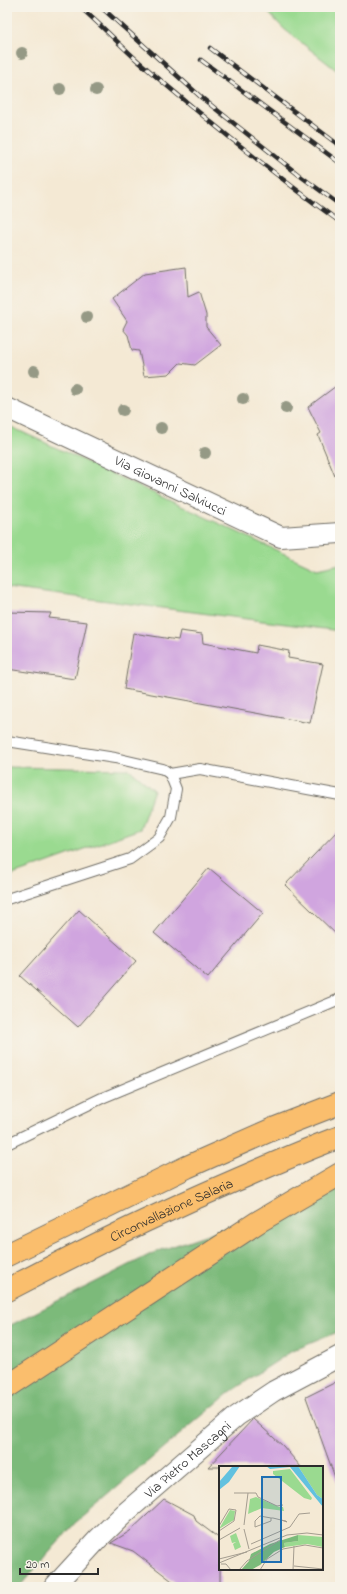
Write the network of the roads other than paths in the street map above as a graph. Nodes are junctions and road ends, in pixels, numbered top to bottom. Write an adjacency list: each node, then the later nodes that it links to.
1 (7, 408): 2 (street, Via Giovanni Salviucci)
2 (340, 533)
3 (7, 741): 4 (lane)
4 (170, 774): 5 (lane); 6 (lane)
5 (340, 795)
6 (7, 899)
7 (340, 999): 10 (lane)
8 (340, 1103): 12 (highway)
9 (340, 1136): 13 (highway, Circonvallazione Salaria)
10 (7, 1144)
11 (340, 1174): 15 (highway)
12 (7, 1255)
13 (7, 1290)
14 (340, 1356): 16 (street, Via Pietro Mascagni)
15 (7, 1386)
16 (54, 1587)

